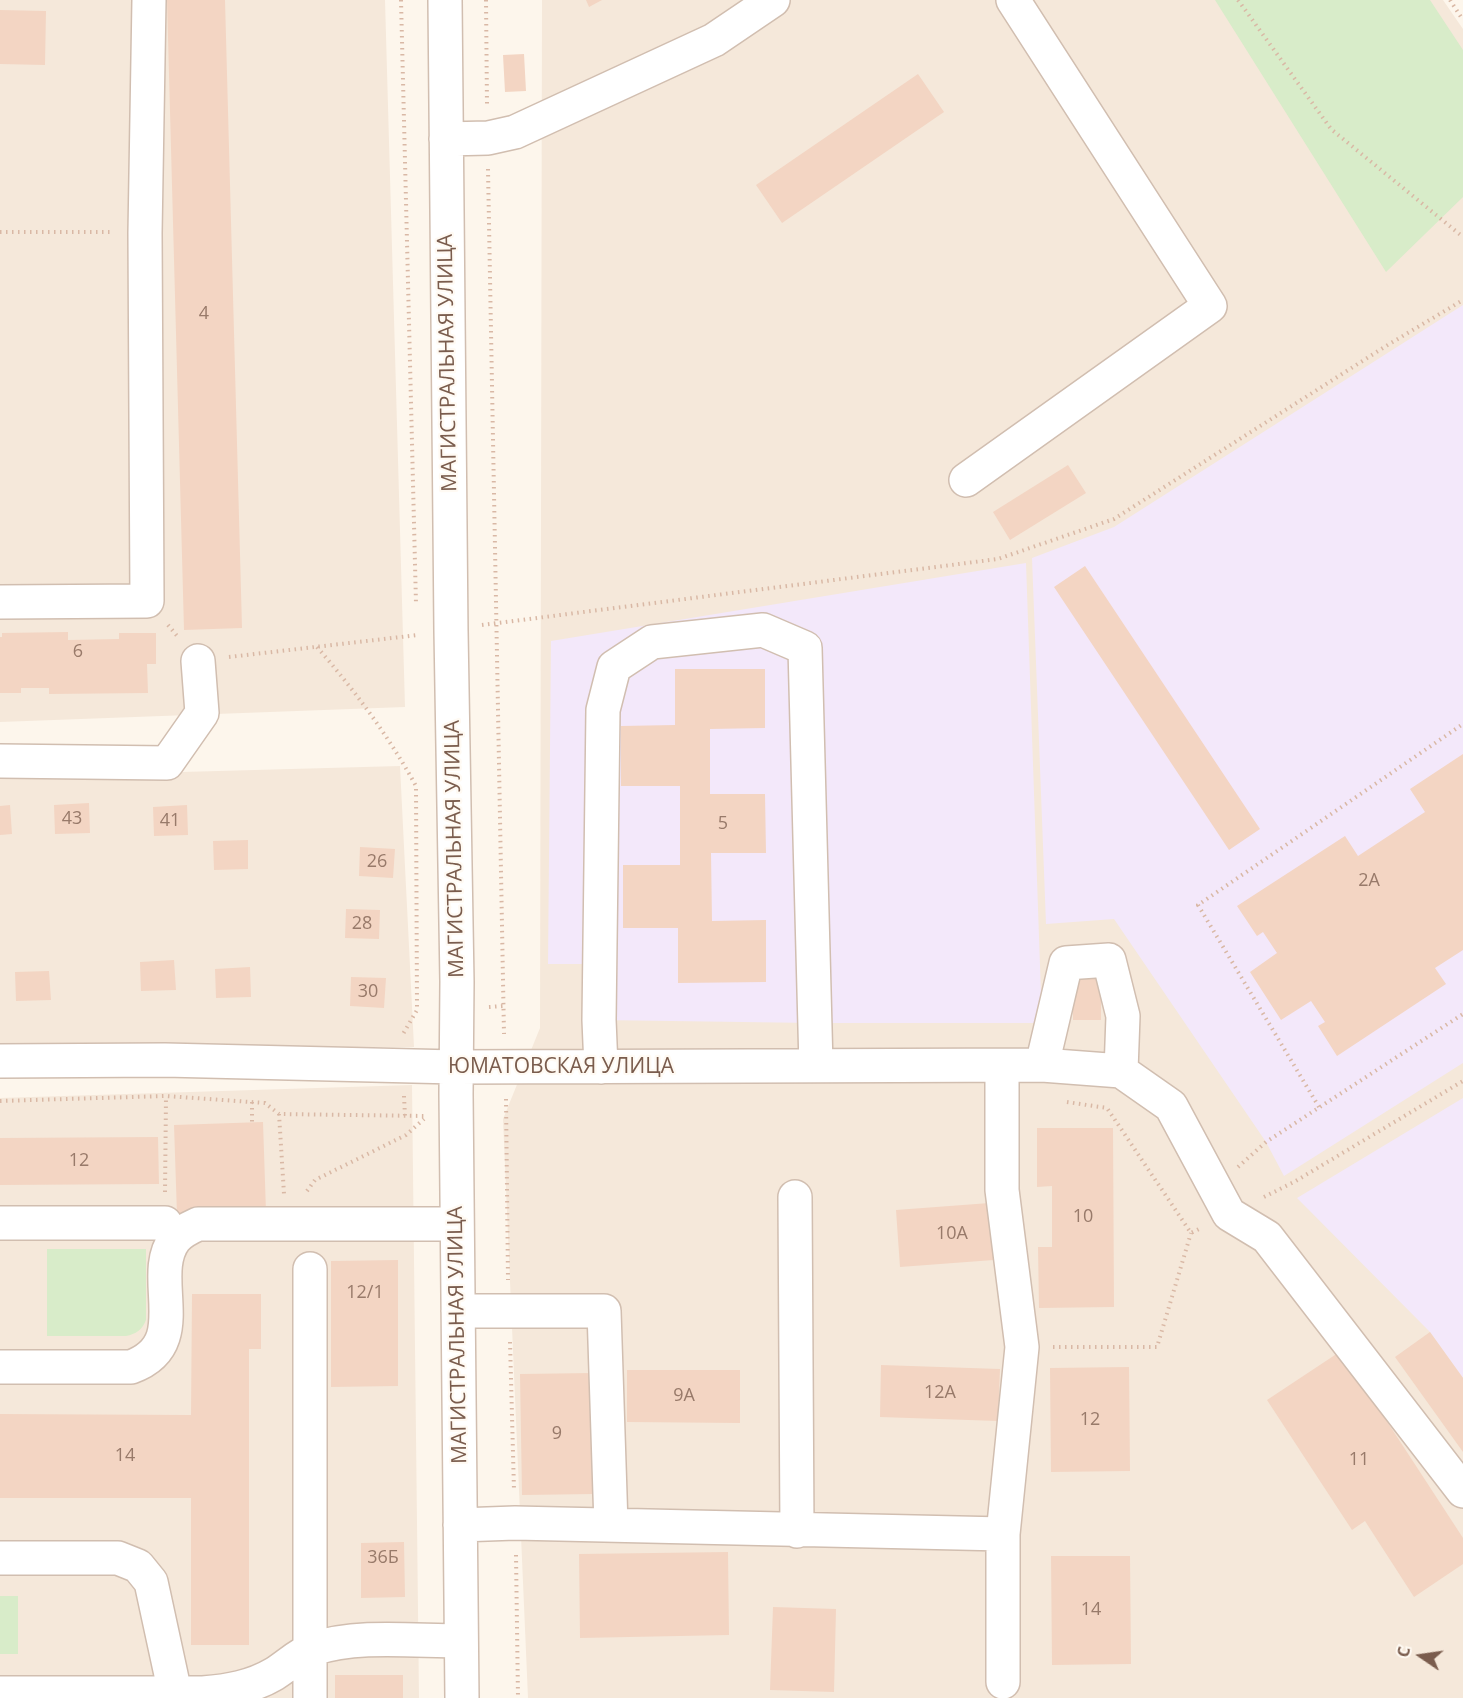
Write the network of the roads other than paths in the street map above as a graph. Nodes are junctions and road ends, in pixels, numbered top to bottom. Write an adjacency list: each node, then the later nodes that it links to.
1 (148, 0): 7 (street)
2 (445, 0): 5 (street, МАГИСТРАЛЬНАЯ УЛИЦА)
3 (773, 0): 5 (street)
4 (1013, 0): 6 (street)
5 (446, 139): 16 (street, МАГИСТРАЛЬНАЯ УЛИЦА)
6 (966, 480)
7 (0, 602)
8 (198, 661): 9 (street)
9 (0, 760)
10 (0, 1061): 16 (street, ЮМАТОВСКАЯ УЛИЦА)
11 (1042, 1065): 13 (street, ЮМАТОВСКАЯ УЛИЦА); 15 (street, ЮМАТОВСКАЯ УЛИЦА); 15 (street)
12 (816, 1066): 13 (street, ЮМАТОВСКАЯ УЛИЦА); 14 (street, ЮМАТОВСКАЯ УЛИЦА); 14 (street)
13 (1002, 1066): 28 (street)
14 (601, 1067): 16 (street, ЮМАТОВСКАЯ УЛИЦА)
15 (1121, 1071): 24 (street)
16 (455, 1081): 20 (street, МАГИСТРАЛЬНАЯ УЛИЦА)
17 (795, 1197): 27 (street)
18 (0, 1223): 19 (street)
19 (165, 1223)
20 (457, 1224): 22 (street, МАГИСТРАЛЬНАЯ УЛИЦА); 23 (street)
21 (310, 1269): 31 (street)
22 (458, 1311): 25 (street, МАГИСТРАЛЬНАЯ УЛИЦА); 26 (street)
23 (0, 1367)
24 (1463, 1491)
25 (460, 1526): 26 (street); 30 (street, МАГИСТРАЛЬНАЯ УЛИЦА)
26 (611, 1526): 27 (street)
27 (797, 1531): 28 (street)
28 (1003, 1534): 32 (street)
29 (0, 1558): 34 (street)
30 (461, 1641): 31 (street); 36 (street, МАГИСТРАЛЬНАЯ УЛИЦА)
31 (310, 1650): 34 (street); 35 (street)
32 (1003, 1682)
33 (0, 1693): 34 (street)
34 (175, 1693)
35 (310, 1698)
36 (462, 1698)

